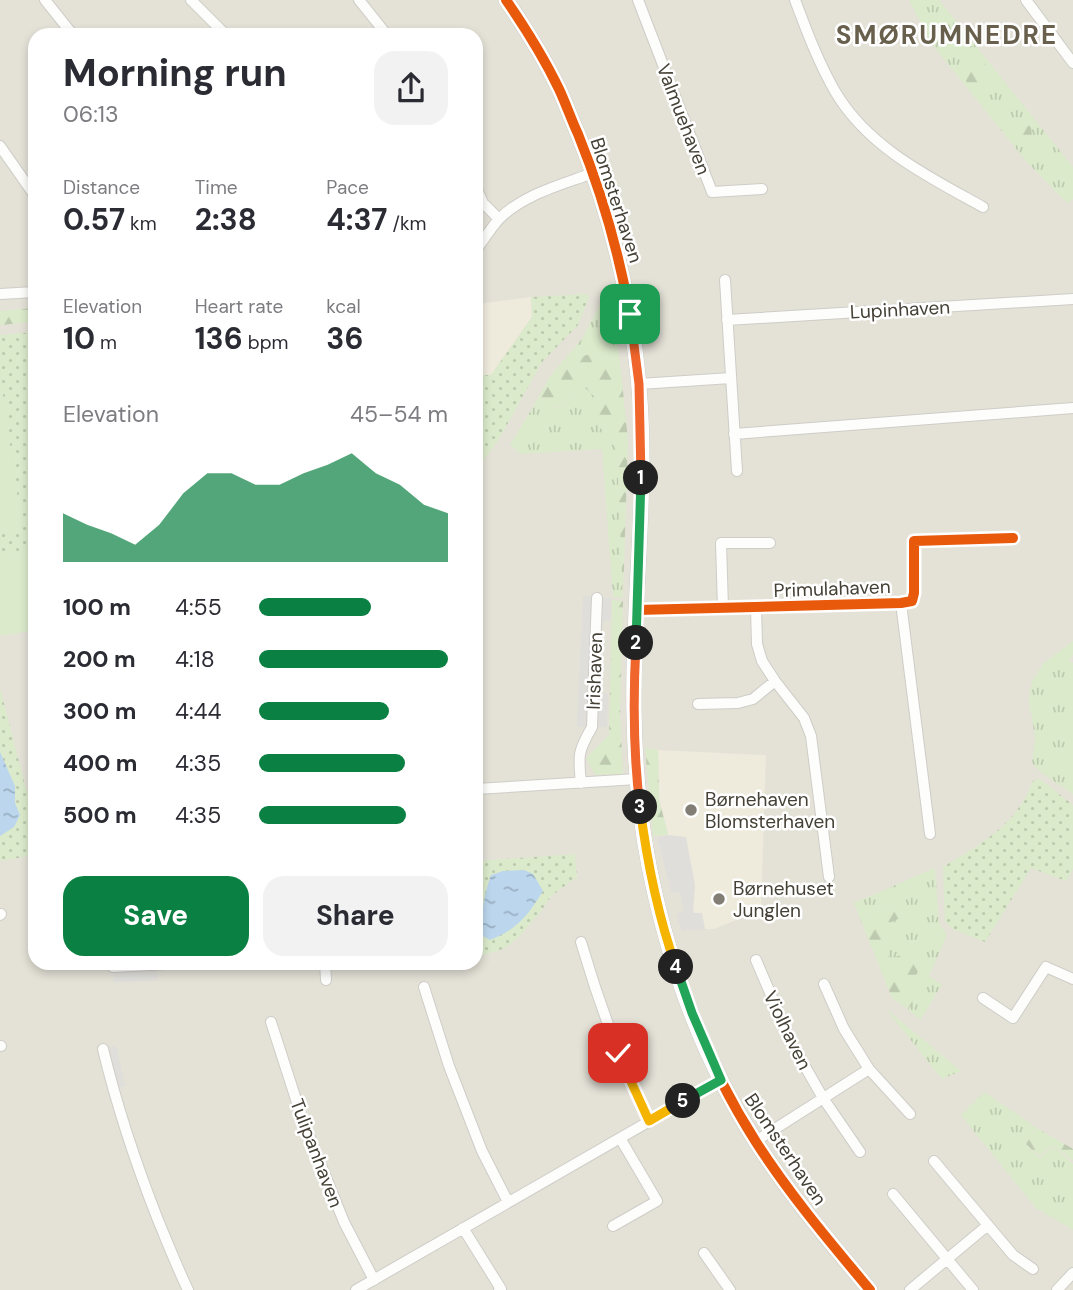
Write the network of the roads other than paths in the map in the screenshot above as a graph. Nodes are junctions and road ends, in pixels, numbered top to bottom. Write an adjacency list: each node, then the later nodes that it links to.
1 (45, 0): 8 (street)
2 (191, 0): 9 (street)
3 (359, 0): 10 (street)
4 (506, 0): 13 (street, Blomsterhaven)
5 (638, 0): 15 (street, Valmuehaven)
6 (795, 0): 17 (street)
7 (1026, 0): 11 (street)
8 (67, 28)
9 (219, 28)
10 (381, 28)
11 (1073, 63)
12 (0, 146): 14 (street)
13 (593, 173): 18 (street); 26 (street, Blomsterhaven)
14 (28, 186)
15 (762, 189)
16 (483, 203): 18 (street)
17 (983, 207)
18 (499, 219): 19 (street)
19 (483, 241)
20 (725, 280): 24 (street)
21 (28, 293): 22 (street)
22 (0, 295)
23 (1073, 299): 24 (street, Lupinhaven)
24 (727, 320): 25 (street)
25 (731, 378): 26 (street); 28 (street)
26 (639, 384): 36 (street, Blomsterhaven)
27 (1073, 408): 28 (street)
28 (734, 434): 29 (street)
29 (737, 471)
30 (1013, 538): 33 (street, Primulahaven)
31 (770, 542): 34 (street)
32 (597, 598): 40 (street, Irishaven)
33 (901, 603): 35 (street, Primulahaven); 42 (street, Primulahaven)
34 (723, 608): 35 (street, Primulahaven); 36 (street, Primulahaven)
35 (756, 608): 37 (street, Primulahaven)
36 (637, 610): 39 (street, Blomsterhaven)
37 (775, 681): 38 (street); 43 (street, Primulahaven)
38 (698, 704)
39 (637, 779): 40 (street); 55 (street, Blomsterhaven)
40 (581, 783): 41 (street)
41 (483, 789)
42 (930, 835)
43 (829, 877)
44 (581, 942): 58 (street)
45 (756, 960): 56 (street, Violhaven)
46 (325, 970): 48 (street)
47 (1073, 979): 51 (street)
48 (326, 980)
49 (824, 984): 54 (street)
50 (424, 987): 64 (street)
51 (983, 998)
52 (271, 1022): 72 (street, Tulipanhaven)
53 (103, 1049): 73 (street)
54 (869, 1069): 56 (street); 57 (street)
55 (721, 1080): 58 (street); 60 (street, Blomsterhaven)
56 (822, 1098): 60 (street); 61 (street, Violhaven)
57 (910, 1114)
58 (649, 1121): 59 (street)
59 (620, 1138): 64 (street); 66 (street)
60 (755, 1141): 77 (street, Blomsterhaven)
61 (860, 1152)
62 (934, 1161): 65 (street)
63 (893, 1194): 69 (street)
64 (509, 1202): 67 (street)
65 (988, 1225): 69 (street); 70 (street)
66 (613, 1226)
67 (463, 1228): 72 (street); 75 (street)
68 (704, 1253): 76 (street)
69 (947, 1258): 78 (street); 79 (street)
70 (1033, 1269)
71 (1073, 1273): 80 (street)
72 (374, 1280): 74 (street)
73 (188, 1290)
74 (356, 1290)
75 (499, 1290)
76 (730, 1290)
77 (870, 1290)
78 (910, 1290)
79 (973, 1290)
80 (1057, 1290)

